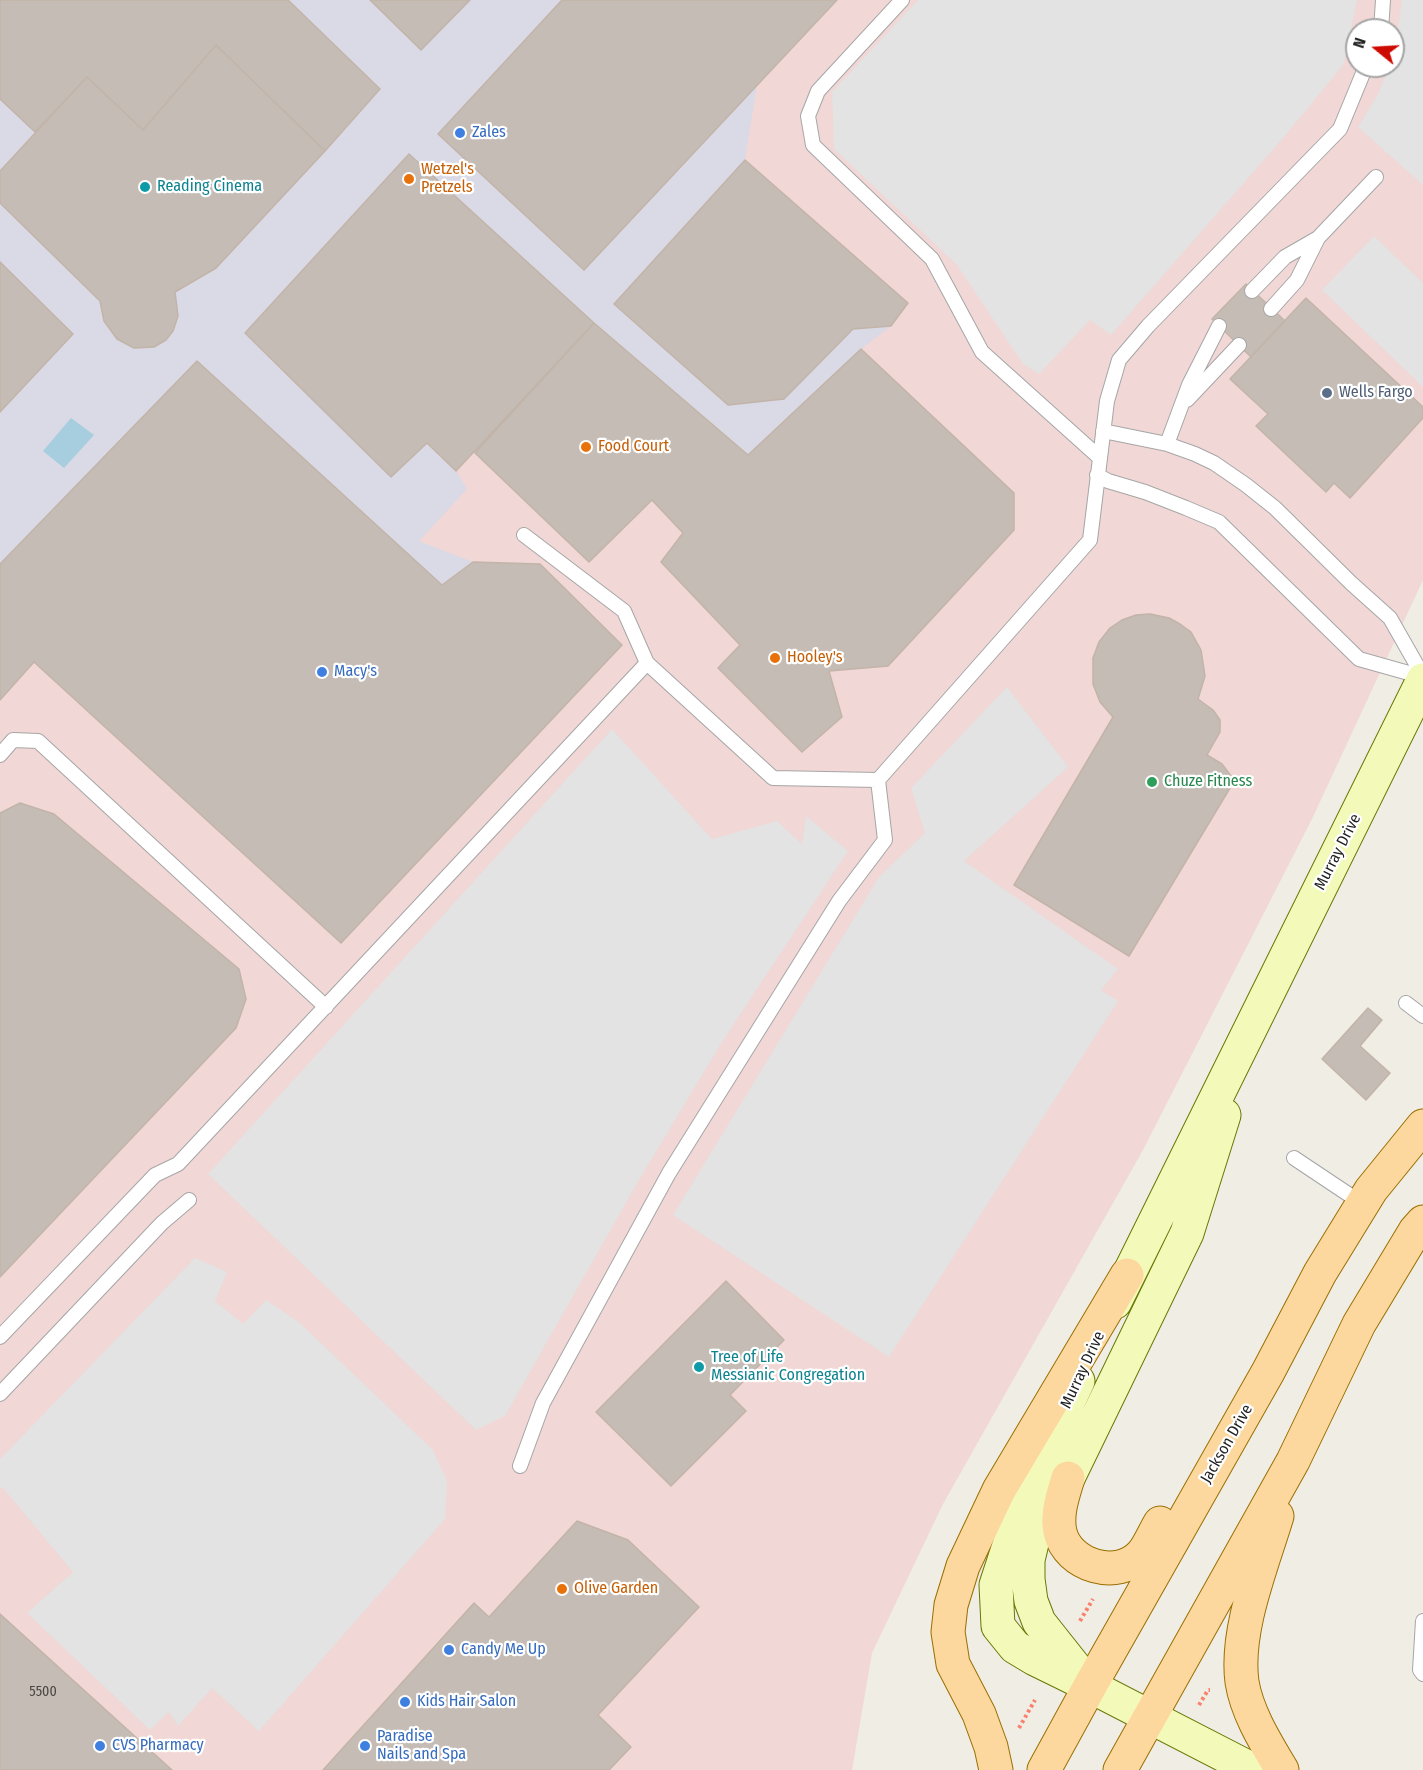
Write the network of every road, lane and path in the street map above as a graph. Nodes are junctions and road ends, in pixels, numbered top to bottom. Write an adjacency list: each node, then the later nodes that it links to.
1 (902, 0): 14 (lane)
2 (1383, 0): 3 (lane)
3 (1382, 18)
4 (1361, 78): 12 (lane)
5 (1376, 177): 6 (lane)
6 (1318, 238): 7 (lane); 8 (lane)
7 (1252, 291)
8 (1271, 309)
9 (1219, 326): 11 (lane)
10 (1239, 345): 11 (lane)
11 (1182, 405): 13 (lane)
12 (1103, 431): 13 (lane); 14 (lane)
13 (1167, 444): 18 (lane)
14 (1100, 458): 15 (lane)
15 (1098, 476): 18 (lane); 20 (lane)
16 (524, 536): 17 (lane)
17 (647, 663): 20 (lane); 22 (lane)
18 (1423, 678): 24 (main road, Murray Drive)
19 (0, 755): 22 (lane)
20 (878, 780): 35 (lane)
21 (1406, 1003): 23 (lane)
22 (326, 1007): 31 (lane)
23 (1423, 1016)
24 (1252, 1024): 30 (main road, Murray Drive); 36 (main road, Murray Drive)
25 (1423, 1126): 28 (main road, Jackson Drive)
26 (1294, 1158): 28 (lane)
27 (189, 1200): 33 (lane)
28 (1363, 1204): 32 (main road, Jackson Drive)
29 (1423, 1222): 34 (main road)
30 (1127, 1275): 41 (main road, Murray Drive); 43 (main road)
31 (0, 1337)
32 (1268, 1372): 36 (main road); 41 (main road, Jackson Drive)
33 (0, 1394)
34 (1293, 1461): 42 (main road); 47 (main road)
35 (520, 1466)
36 (1068, 1478): 41 (main road, Murray Drive)
37 (1096, 1593): 39 (path)
38 (1423, 1621): 40 (lane)
39 (1080, 1623)
40 (1423, 1674)
41 (1090, 1686): 42 (main road, Murray Drive); 44 (main road, Jackson Drive)
42 (1149, 1717): 45 (main road); 46 (main road, Murray Drive)
43 (996, 1770)
44 (1044, 1770)
45 (1120, 1770)
46 (1253, 1770)
47 (1282, 1770)

